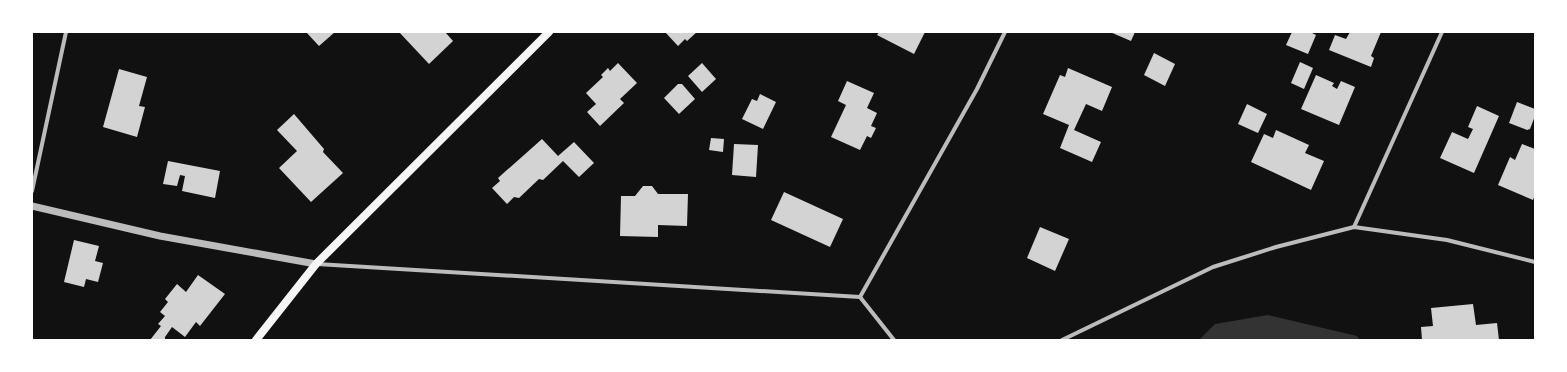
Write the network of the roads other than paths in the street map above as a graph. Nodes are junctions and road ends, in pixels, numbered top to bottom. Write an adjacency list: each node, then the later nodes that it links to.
1 (66, 32): 5 (street)
2 (549, 32): 9 (main road)
3 (1005, 32): 10 (street)
4 (1442, 32): 7 (street)
5 (32, 191)
6 (32, 206): 9 (street)
7 (1354, 227): 8 (street); 13 (street)
8 (1535, 262)
9 (316, 264): 10 (street); 11 (main road)
10 (860, 297): 12 (street)
11 (256, 340)
12 (894, 340)
13 (1062, 340)

